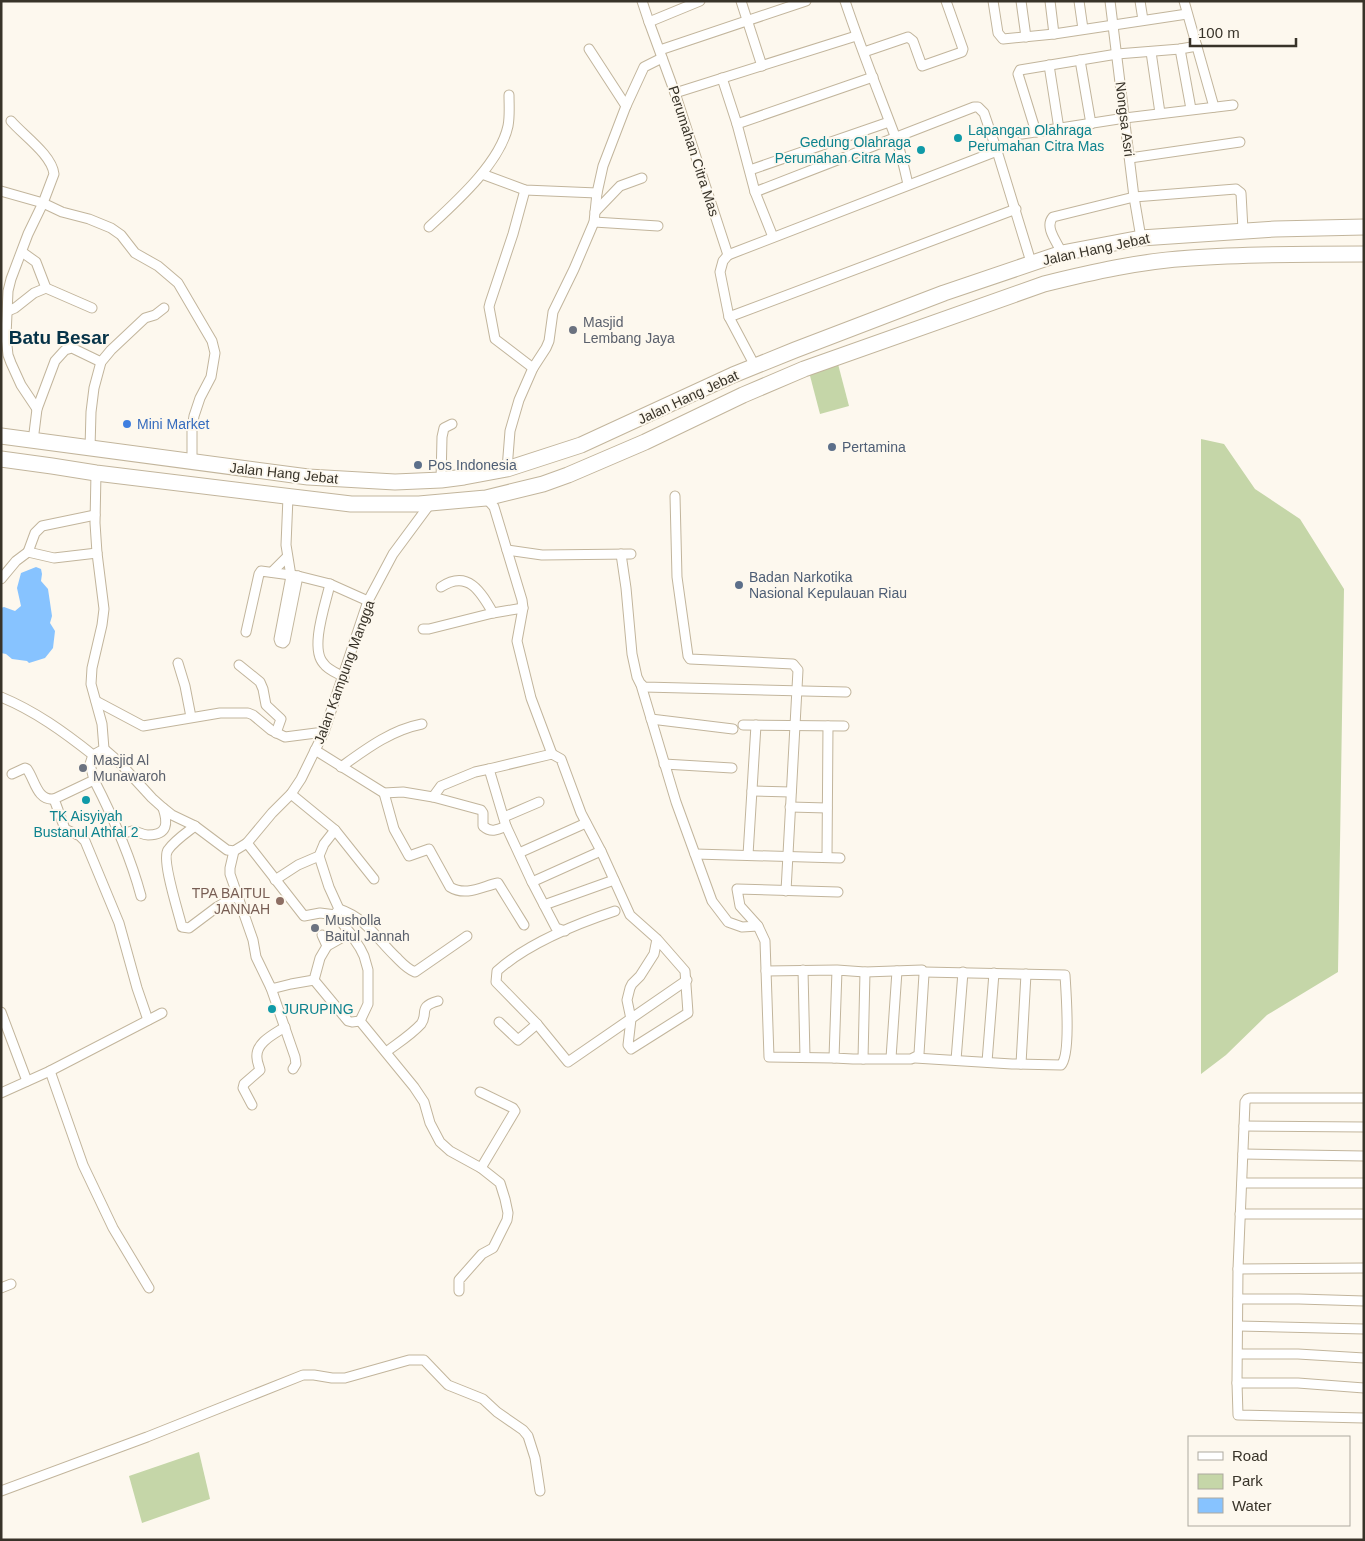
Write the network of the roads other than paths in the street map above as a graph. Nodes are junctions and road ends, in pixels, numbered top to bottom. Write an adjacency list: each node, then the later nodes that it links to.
1 (642, 1): 17 (street, Perumahan Citra Mas)
2 (700, 1): 17 (street)
3 (741, 1): 16 (street)
4 (806, 1): 16 (street)
5 (845, 1): 21 (street)
6 (946, 1): 26 (street)
7 (993, 1): 22 (street)
8 (1021, 1): 22 (street)
9 (1050, 1): 20 (street)
10 (1078, 1): 19 (street)
11 (1110, 1): 18 (street, Nongsa Asri)
12 (1140, 1): 15 (street)
13 (1184, 1): 14 (street)
14 (1187, 14): 15 (street); 23 (street)
15 (1143, 20): 18 (street)
16 (748, 21): 28 (street); 32 (street)
17 (649, 22): 28 (street, Perumahan Citra Mas)
18 (1113, 25): 19 (street); 29 (street, Nongsa Asri)
19 (1083, 29): 20 (street)
20 (1054, 34): 22 (street)
21 (856, 36): 26 (street); 32 (street)
22 (1026, 37)
23 (1197, 46): 25 (street); 39 (street)
24 (588, 49): 38 (street)
25 (1180, 49): 27 (street); 40 (street)
26 (864, 52): 34 (street)
27 (1151, 52): 29 (street); 41 (street)
28 (661, 54): 35 (street, Perumahan Citra Mas); 38 (street)
29 (1116, 54): 30 (street); 42 (street, Nongsa Asri)
30 (1080, 60): 31 (street); 46 (street)
31 (1049, 65): 47 (street); 48 (street)
32 (762, 66): 33 (street)
33 (722, 78): 35 (street); 45 (street)
34 (873, 78): 44 (street); 45 (street)
35 (675, 93): 75 (street, Perumahan Citra Mas)
36 (509, 95): 55 (street)
37 (1233, 105): 39 (street)
38 (626, 106): 61 (street)
39 (1214, 107): 40 (street)
40 (1191, 109): 41 (street)
41 (1160, 113): 42 (street)
42 (1125, 118): 46 (street); 53 (street, Nongsa Asri)
43 (11, 121): 63 (street)
44 (888, 122): 50 (street); 54 (street)
45 (737, 124): 54 (street)
46 (1091, 124): 47 (street)
47 (1060, 129): 48 (street)
48 (1036, 132): 49 (street)
49 (1022, 134)
50 (895, 137): 52 (street); 57 (street); 60 (street)
51 (1240, 142): 53 (street)
52 (997, 151): 57 (street); 64 (street)
53 (1130, 158): 62 (street, Nongsa Asri)
54 (750, 170): 60 (street)
55 (482, 174): 58 (street); 68 (street)
56 (642, 178): 65 (street)
57 (908, 184): 71 (street)
58 (525, 190): 61 (street); 87 (street)
59 (1, 191): 63 (street)
60 (755, 192): 71 (street)
61 (597, 194): 65 (street)
62 (1134, 197): 70 (street); 72 (street, Nongsa Asri); 74 (street)
63 (44, 203): 73 (street); 95 (street)
64 (1016, 209): 77 (street); 83 (street)
65 (595, 212): 66 (street)
66 (594, 222): 67 (street); 87 (street)
67 (658, 226)
68 (429, 227)
69 (1364, 228): 70 (highway, Jalan Hang Jebat)
70 (1243, 230): 72 (highway, Jalan Hang Jebat)
71 (773, 237): 75 (street)
72 (1141, 238): 74 (highway, Jalan Hang Jebat)
73 (22, 252): 78 (street); 79 (street)
74 (1062, 253): 77 (highway, Jalan Hang Jebat)
75 (728, 254): 83 (street)
76 (1364, 254): 96 (highway)
77 (1031, 262): 86 (highway, Jalan Hang Jebat)
78 (46, 288): 80 (street); 82 (street)
79 (5, 289): 82 (street)
80 (92, 308)
81 (164, 308): 85 (street)
82 (8, 311): 84 (street)
83 (729, 317): 86 (street)
84 (4, 327): 88 (street)
85 (101, 362): 88 (street); 93 (street)
86 (755, 366): 92 (highway, Jalan Hang Jebat)
87 (533, 368): 97 (street)
88 (37, 409): 91 (street)
89 (452, 424): 99 (street)
90 (1, 436): 91 (highway, Jalan Hang Jebat)
91 (33, 441): 93 (highway, Jalan Hang Jebat)
92 (581, 445): 96 (highway); 97 (highway, Jalan Hang Jebat)
93 (90, 448): 95 (highway, Jalan Hang Jebat)
94 (1, 459): 98 (highway)
95 (192, 462): 99 (highway, Jalan Hang Jebat)
96 (589, 466): 102 (highway)
97 (508, 469): 99 (highway, Jalan Hang Jebat)
98 (96, 474): 101 (highway); 104 (street)
99 (441, 480)
100 (675, 496): 125 (street)
101 (288, 497): 103 (highway); 110 (street)
102 (486, 498): 103 (highway); 105 (street)
103 (430, 504): 116 (street, Jalan Kampung Mangga)
104 (95, 515): 106 (street); 107 (street)
105 (507, 550): 108 (street); 117 (street)
106 (28, 552): 107 (street); 113 (street)
107 (97, 553): 128 (street)
108 (621, 554): 109 (street); 124 (street)
109 (632, 554)
110 (287, 557): 111 (street); 112 (street)
111 (272, 572): 112 (street); 120 (street)
112 (294, 576): 112 (street); 114 (street)
113 (1, 579)
114 (330, 584): 116 (street); 123 (street)
115 (442, 587): 118 (street)
116 (368, 601): 123 (street, Jalan Kampung Mangga)
117 (523, 608): 118 (street); 142 (street)
118 (493, 612): 119 (street)
119 (423, 630)
120 (246, 632)
121 (178, 663): 129 (street)
122 (239, 665): 139 (street)
123 (344, 677): 138 (street, Jalan Kampung Mangga)
124 (641, 685): 125 (street); 130 (street)
125 (798, 691): 126 (street); 134 (street)
126 (846, 692)
127 (1, 697): 143 (street)
128 (96, 702): 129 (street); 140 (street)
129 (191, 717): 139 (street)
130 (651, 719): 137 (street); 144 (street)
131 (422, 724): 145 (street)
132 (743, 725): 133 (street)
133 (756, 725): 134 (street); 150 (street)
134 (794, 725): 135 (street); 151 (street)
135 (828, 726): 136 (street); 159 (street)
136 (844, 726)
137 (733, 729)
138 (324, 732): 139 (street); 141 (street, Jalan Kampung Mangga)
139 (276, 733)
140 (104, 749): 143 (street); 157 (street)
141 (315, 750): 145 (street); 153 (street, Jalan Kampung Mangga)
142 (552, 754): 147 (street); 161 (street)
143 (92, 755): 149 (street)
144 (664, 764): 146 (street); 169 (street)
145 (341, 767): 152 (street)
146 (732, 768)
147 (489, 769): 154 (street); 160 (street)
148 (12, 774): 155 (street)
149 (94, 780): 155 (street); 164 (street)
150 (752, 791): 151 (street); 170 (street)
151 (791, 792): 158 (street)
152 (384, 793): 154 (street); 186 (street)
153 (291, 794): 163 (street); 165 (street, Jalan Kampung Mangga)
154 (433, 797): 160 (street)
155 (54, 799): 210 (street)
156 (539, 802): 160 (street)
157 (162, 807): 162 (street); 164 (street)
158 (790, 807): 159 (street); 172 (street)
159 (827, 808): 173 (street)
160 (505, 822): 168 (street)
161 (586, 823): 167 (street); 168 (street)
162 (194, 826): 166 (street); 182 (street)
163 (335, 830): 171 (street); 175 (street)
164 (120, 834): 181 (street)
165 (247, 843): 166 (street, Jalan Kampung Mangga); 176 (street)
166 (234, 851): 182 (street)
167 (601, 851): 177 (street); 178 (street)
168 (519, 853): 178 (street)
169 (695, 854): 170 (street); 187 (street)
170 (748, 855): 172 (street)
171 (319, 856): 176 (street); 185 (street)
172 (788, 856): 173 (street); 179 (street)
173 (827, 857): 174 (street)
174 (840, 858)
175 (374, 879)
176 (275, 880): 185 (street)
177 (614, 880): 183 (street); 192 (street)
178 (532, 882): 183 (street)
179 (786, 891): 180 (street); 187 (street)
180 (838, 892)
181 (141, 896)
182 (238, 896): 205 (street)
183 (544, 906): 188 (street)
184 (615, 911): 188 (street)
185 (338, 912): 189 (street); 191 (street)
186 (524, 925)
187 (758, 926): 196 (street)
188 (564, 931): 213 (street)
189 (350, 933): 193 (street); 211 (street)
190 (322, 935): 193 (street)
191 (467, 936)
192 (658, 939): 204 (street); 209 (street)
193 (327, 946): 203 (street)
194 (803, 970): 195 (street); 196 (street); 216 (street)
195 (837, 970): 198 (street); 217 (street)
196 (766, 971): 216 (street)
197 (897, 971): 198 (street); 199 (street); 218 (street)
198 (865, 972): 220 (street)
199 (924, 972): 200 (street); 219 (street)
200 (963, 972): 201 (street); 221 (street)
201 (994, 973): 202 (street); 222 (street)
202 (1026, 974): 223 (street); 223 (street)
203 (314, 980): 205 (street); 211 (street)
204 (686, 980): 209 (street); 209 (street)
205 (271, 988): 214 (street)
206 (438, 1001): 215 (street)
207 (1, 1012): 226 (street)
208 (162, 1012): 210 (street)
209 (631, 1019): 213 (street)
210 (148, 1020): 225 (street)
211 (360, 1021): 215 (street)
212 (499, 1022): 213 (street)
213 (537, 1024)
214 (285, 1028): 224 (street); 230 (street)
215 (386, 1052): 235 (street)
216 (805, 1057): 217 (street)
217 (834, 1058): 220 (street)
218 (891, 1058): 219 (street); 220 (street)
219 (915, 1058): 221 (street)
220 (863, 1059)
221 (956, 1060): 222 (street)
222 (987, 1062): 223 (street)
223 (1020, 1064)
224 (294, 1068)
225 (50, 1071): 226 (street); 244 (street)
226 (27, 1081): 228 (street)
227 (480, 1092): 235 (street)
228 (1, 1093)
229 (1364, 1098): 231 (street)
230 (252, 1105)
231 (1244, 1126): 232 (street); 233 (street)
232 (1364, 1127)
233 (1243, 1154): 234 (street); 236 (street)
234 (1364, 1156)
235 (481, 1168): 245 (street)
236 (1242, 1183): 237 (street); 238 (street)
237 (1364, 1183)
238 (1240, 1214): 239 (street); 241 (street)
239 (1364, 1214)
240 (1364, 1268): 241 (street)
241 (1238, 1269): 246 (street)
242 (11, 1284): 243 (street)
243 (1, 1288)
244 (149, 1288)
245 (459, 1291)
246 (1238, 1299): 247 (street); 248 (street)
247 (1364, 1301)
248 (1238, 1326): 249 (street); 250 (street)
249 (1364, 1329)
250 (1238, 1354): 251 (street); 252 (street)
251 (1364, 1358)
252 (1237, 1383): 253 (street); 254 (street)
253 (1364, 1388)
254 (1364, 1418)
255 (1, 1491): 256 (street)
256 (540, 1491)

